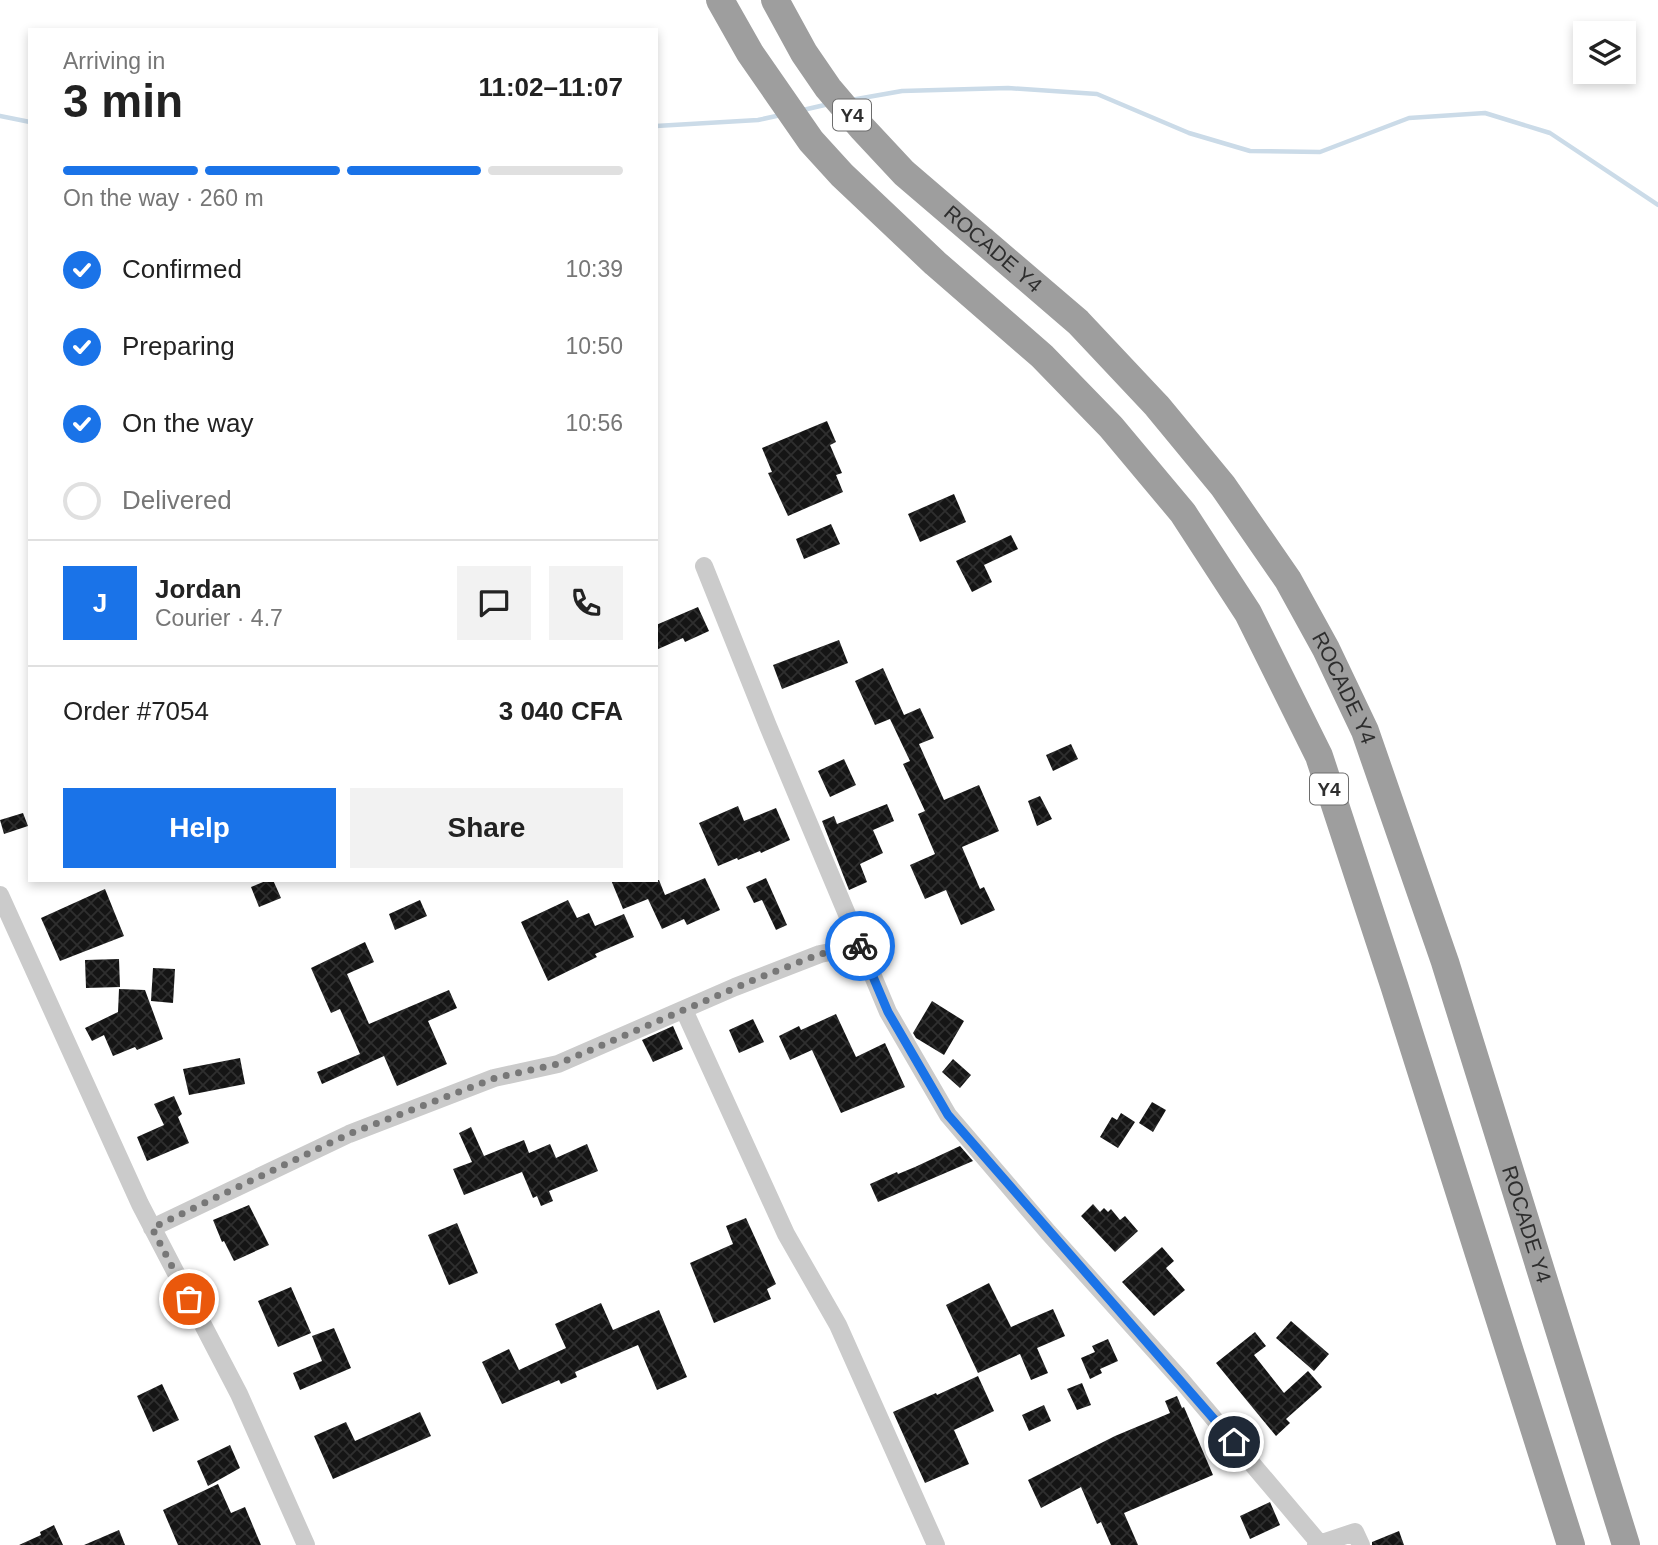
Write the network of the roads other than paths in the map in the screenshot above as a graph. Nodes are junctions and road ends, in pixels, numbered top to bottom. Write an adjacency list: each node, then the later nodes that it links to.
1 (720, 0): 12 (highway, Y4)
2 (775, 0): 13 (highway, ROCADE Y4 / Y4)
3 (704, 566): 5 (street)
4 (0, 895): 7 (street)
5 (860, 946): 6 (street); 8 (street)
6 (684, 1010): 7 (street); 10 (street)
7 (152, 1228): 9 (street)
8 (1318, 1544): 11 (street)
9 (306, 1545)
10 (936, 1545)
11 (1361, 1545)
12 (1571, 1545)
13 (1626, 1545)

